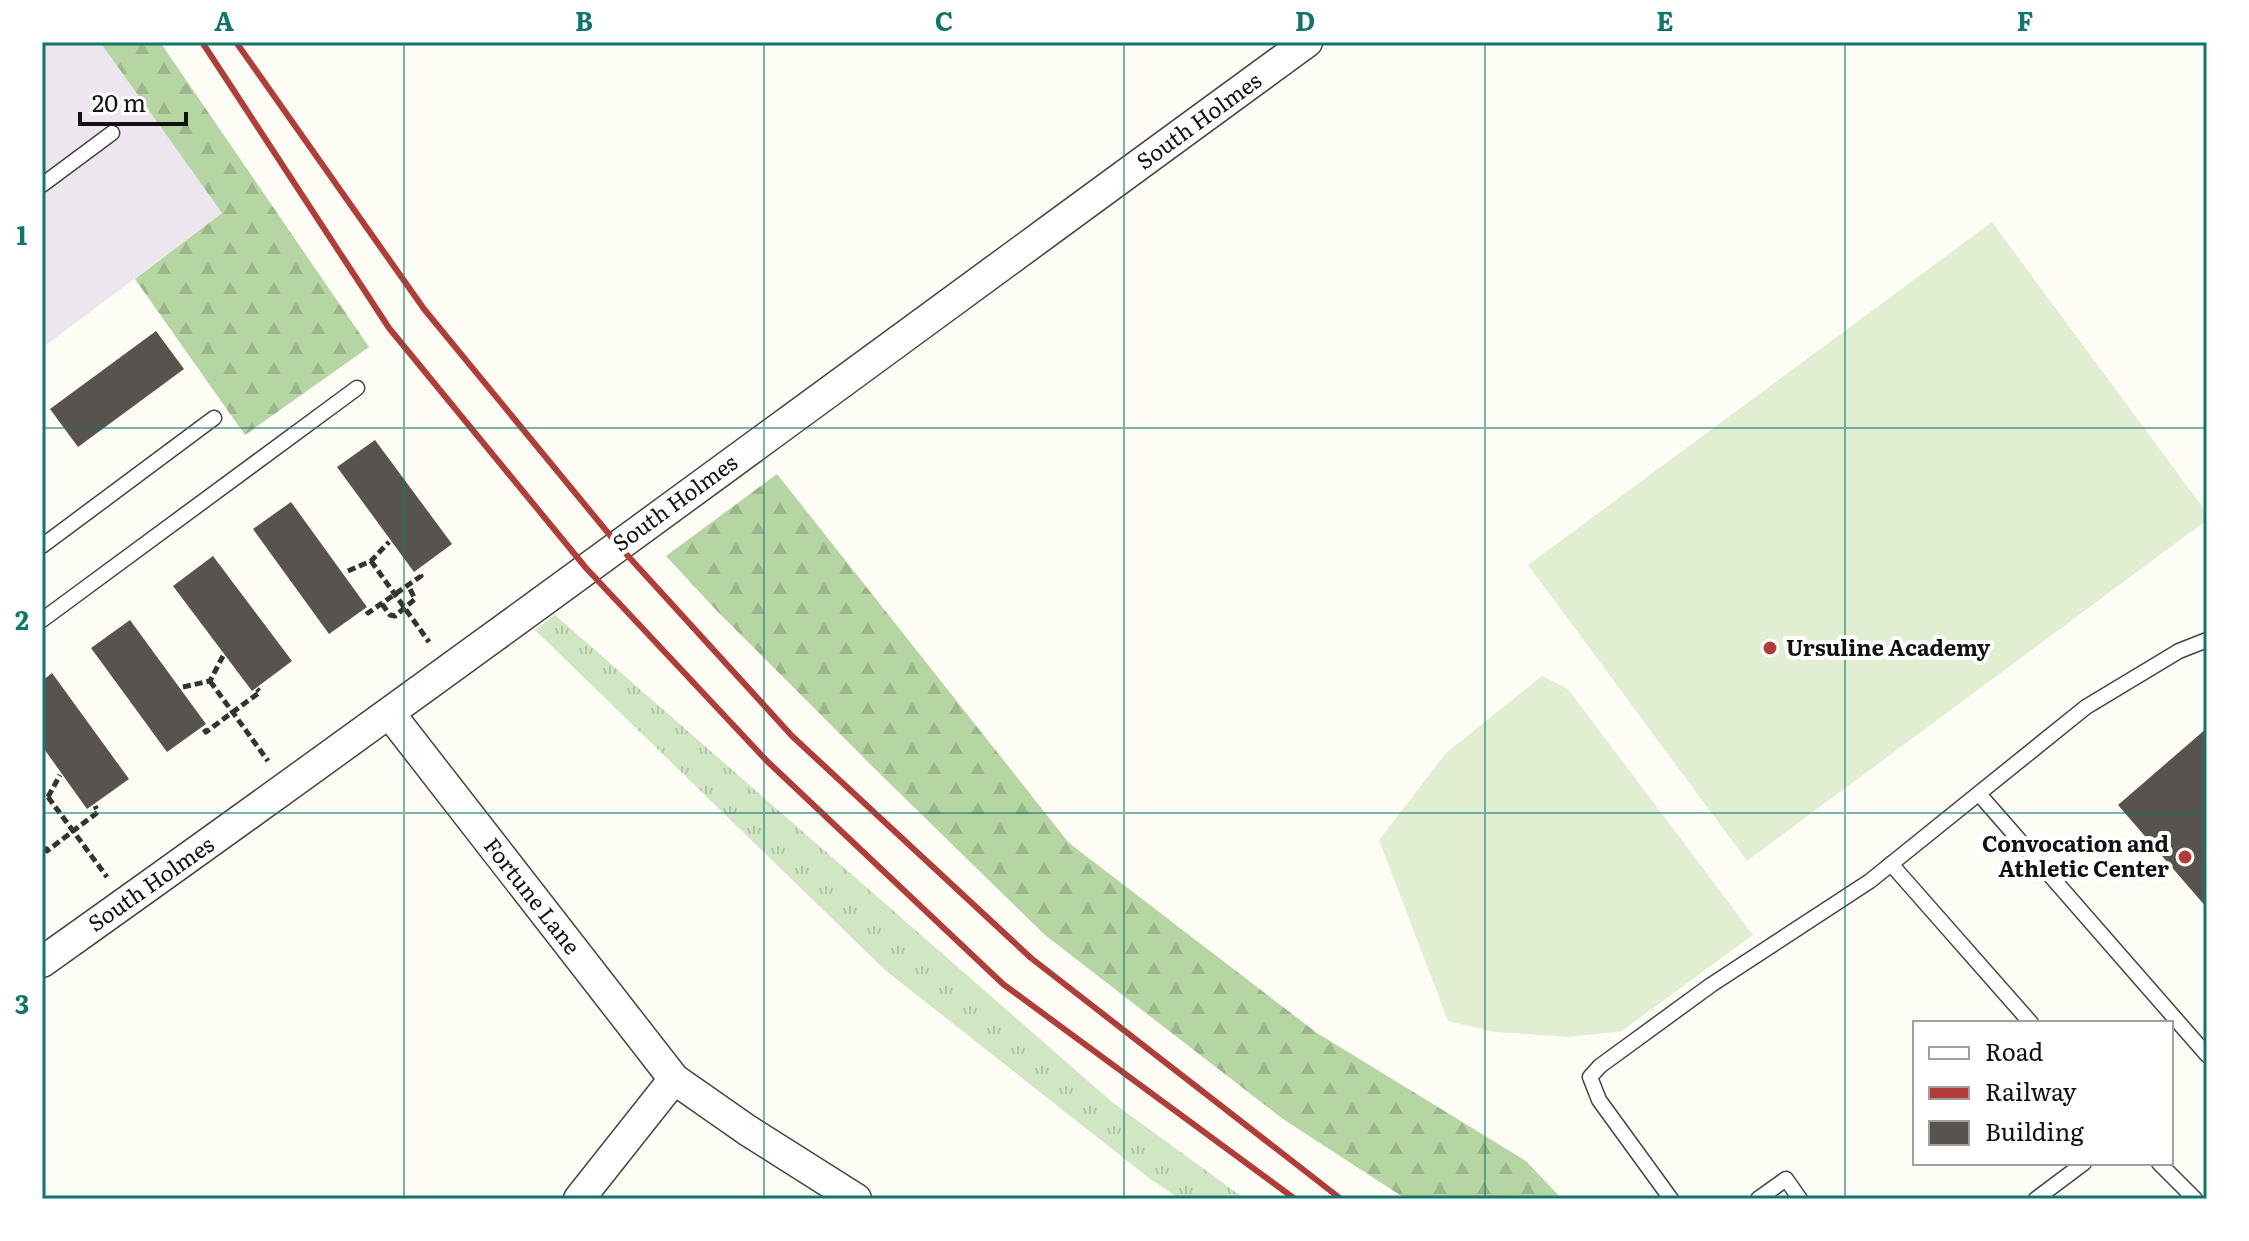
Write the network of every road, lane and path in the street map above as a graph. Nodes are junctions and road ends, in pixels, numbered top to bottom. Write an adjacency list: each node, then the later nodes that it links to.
1 (1307, 42): 24 (street, South Holmes)
2 (112, 133): 3 (lane)
3 (42, 185)
4 (357, 388): 16 (lane)
5 (214, 418): 7 (lane)
6 (389, 542): 8 (path)
7 (42, 546)
8 (371, 561): 9 (path); 12 (path)
9 (348, 571)
10 (418, 572): 11 (path)
11 (408, 585): 12 (path); 14 (path)
12 (395, 594): 13 (path); 14 (path)
13 (382, 604): 14 (path); 15 (path)
14 (405, 608): 18 (path)
15 (367, 611)
16 (42, 620)
17 (2207, 640): 28 (lane)
18 (429, 642)
19 (223, 656): 20 (path)
20 (210, 681): 21 (path); 23 (path)
21 (183, 687)
22 (257, 689): 23 (path)
23 (233, 712): 25 (path); 26 (path)
24 (390, 714): 35 (street, South Holmes); 38 (street, Fortune Lane)
25 (204, 729)
26 (269, 761)
27 (60, 775): 29 (path)
28 (1979, 794): 33 (lane); 37 (lane)
29 (45, 798): 31 (path)
30 (95, 806): 31 (path)
31 (73, 831): 32 (path); 34 (path)
32 (45, 847)
33 (1891, 864): 36 (lane); 43 (lane)
34 (108, 879)
35 (42, 962)
36 (2029, 1021)
37 (2207, 1055)
38 (674, 1079): 41 (street); 42 (street, Fortune Lane)
39 (2081, 1165): 46 (lane)
40 (2161, 1165): 47 (lane)
41 (579, 1199)
42 (856, 1199)
43 (1671, 1199)
44 (1758, 1199): 45 (lane)
45 (1800, 1199)
46 (2036, 1199)
47 (2195, 1199)

